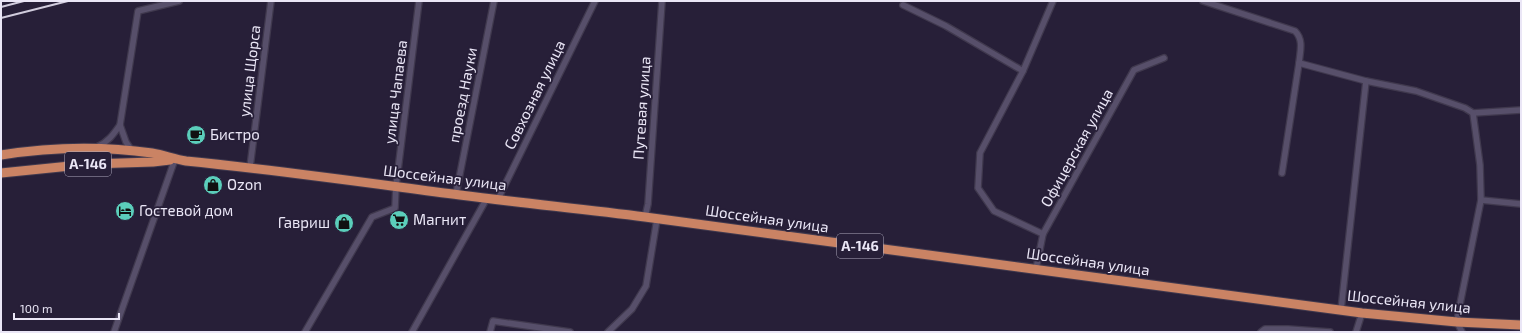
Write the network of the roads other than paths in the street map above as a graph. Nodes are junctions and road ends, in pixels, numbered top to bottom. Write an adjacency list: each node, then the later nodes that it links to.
1 (179, 1): 16 (street)
2 (272, 1): 21 (street, улица Щорса)
3 (419, 1): 24 (street, улица Чапаева)
4 (494, 1): 25 (street, проезд Науки)
5 (595, 1): 27 (street, Совхозная улица)
6 (662, 1): 30 (street, Путевая улица)
7 (1053, 1): 12 (street)
8 (1203, 1): 11 (street)
9 (903, 5): 12 (street)
10 (1164, 58): 32 (street, Офицерская улица)
11 (1299, 63): 13 (street); 23 (street)
12 (1023, 71): 32 (street)
13 (1366, 81): 15 (street); 34 (street)
14 (1521, 110): 15 (street)
15 (1473, 113): 28 (street)
16 (120, 125): 17 (street); 18 (street)
17 (93, 149): 18 (highway, А-146); 19 (highway, А-146)
18 (132, 151): 20 (highway, А-146)
19 (1, 154)
20 (175, 159): 21 (highway, Шоссейная улица / А-146); 22 (highway, А-146); 38 (street)
21 (250, 168): 24 (highway, Шоссейная улица / А-146)
22 (1, 173)
23 (1282, 173)
24 (396, 186): 25 (highway, Шоссейная улица / А-146); 39 (street, улица Чапаева)
25 (456, 194): 26 (highway, Шоссейная улица / А-146)
26 (487, 198): 27 (highway, Шоссейная улица / А-146); 40 (street)
27 (498, 200): 30 (highway, Шоссейная улица / А-146)
28 (1482, 200): 29 (street); 36 (street)
29 (1521, 204)
30 (645, 217): 31 (highway, Шоссейная улица / А-146)
31 (657, 219): 33 (highway, Шоссейная улица / А-146); 43 (street)
32 (1043, 234): 33 (street, Офицерская улица)
33 (1036, 269): 34 (highway, Шоссейная улица / А-146)
34 (1341, 310): 35 (highway, Шоссейная улица / А-146)
35 (1362, 313): 36 (highway, Шоссейная улица / А-146); 46 (street)
36 (1457, 322): 37 (highway, Шоссейная улица / А-146); 47 (street)
37 (1521, 325)
38 (114, 332)
39 (305, 332)
40 (412, 332)
41 (490, 332): 42 (street)
42 (570, 332)
43 (608, 332)
44 (1261, 332): 45 (street)
45 (1330, 332)
46 (1356, 332)
47 (1462, 332)

